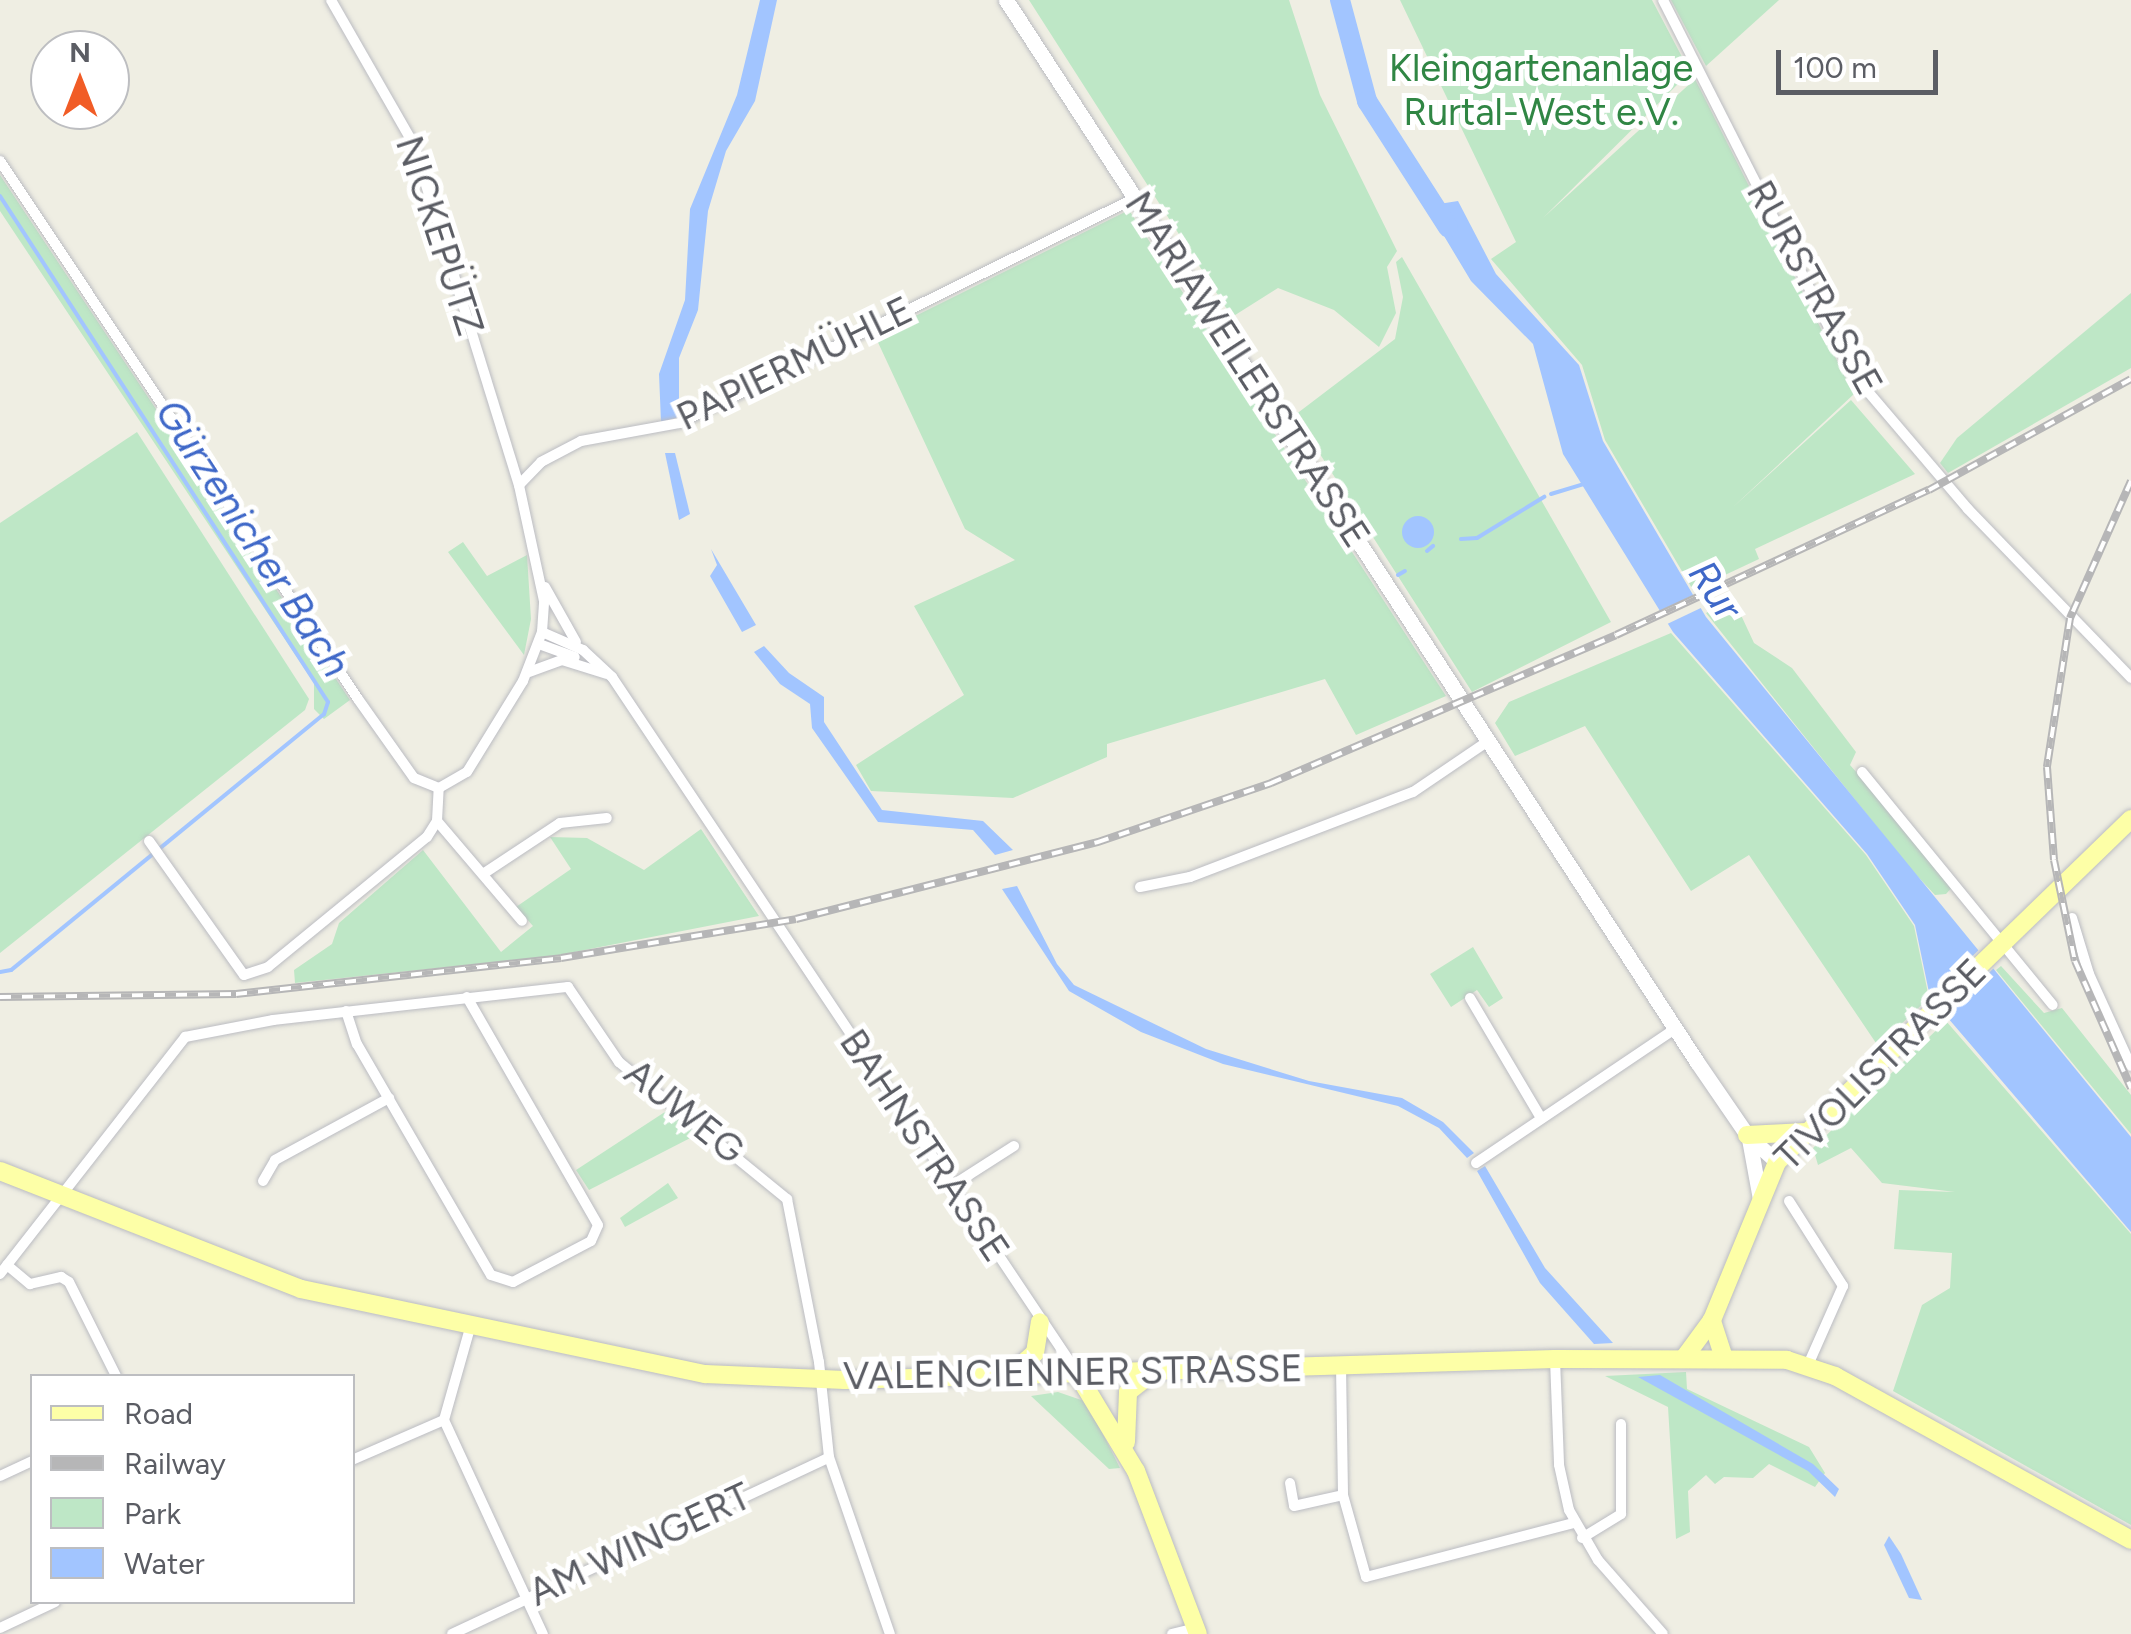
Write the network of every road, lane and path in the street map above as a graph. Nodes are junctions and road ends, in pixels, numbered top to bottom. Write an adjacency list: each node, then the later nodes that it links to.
1 (331, 0): 6 (street, NICKEPÜTZ)
2 (1006, 0): 5 (main road, MARIAWEILERSTRASSE)
3 (1663, 0): 13 (street, RURSTRASSE)
4 (0, 162): 16 (street)
5 (1134, 198): 6 (street, PAPIERMÜHLE); 14 (main road, MARIAWEILERSTRASSE)
6 (519, 485): 7 (street)
7 (543, 582): 8 (street); 9 (street, BAHNSTRASSE)
8 (540, 638): 9 (street, BAHNSTRASSE); 10 (street, BAHNSTRASSE); 11 (street)
9 (583, 650): 12 (street, BAHNSTRASSE)
10 (593, 666): 11 (street); 12 (street, BAHNSTRASSE)
11 (528, 672): 16 (street)
12 (612, 677): 41 (street, BAHNSTRASSE)
13 (2131, 678)
14 (1488, 741): 22 (street); 30 (main road, MARIAWEILERSTRASSE)
15 (1862, 772): 25 (street, TIVOLISTRASSE)
16 (440, 788): 19 (street)
17 (608, 818): 21 (street)
18 (2131, 818): 25 (main road, TIVOLISTRASSE)
19 (437, 821): 20 (street); 21 (street)
20 (150, 843)
21 (483, 874): 24 (street)
22 (1140, 887)
23 (2072, 918): 31 (street)
24 (522, 921)
25 (2002, 945): 28 (street, TIVOLISTRASSE); 34 (main road, TIVOLISTRASSE)
26 (467, 998): 29 (street, AUWEG); 32 (street); 58 (street, AUWEG)
27 (1470, 998): 33 (street)
28 (2053, 1005)
29 (346, 1011): 32 (street); 42 (street, AUWEG)
30 (1675, 1029): 33 (street); 35 (main road, MARIAWEILERSTRASSE)
31 (2131, 1066)
32 (389, 1098): 40 (street)
33 (1541, 1118): 37 (street)
34 (1807, 1132): 35 (main road); 38 (main road, TIVOLISTRASSE)
35 (1748, 1135): 38 (main road, MARIAWEILERSTRASSE); 43 (main road)
36 (1014, 1146): 41 (street)
37 (1476, 1162)
38 (1778, 1162): 43 (main road, TIVOLISTRASSE)
39 (0, 1171): 42 (main road, VALENCIENNER STRASSE)
40 (263, 1181)
41 (950, 1187): 47 (street, BAHNSTRASSE)
42 (63, 1195): 45 (street); 48 (main road, VALENCIENNER STRASSE)
43 (1760, 1200): 46 (main road, TIVOLISTRASSE)
44 (1789, 1202): 52 (street)
45 (4, 1270): 55 (street)
46 (1712, 1320): 49 (main road, TIVOLISTRASSE); 50 (main road)
47 (1040, 1322): 56 (street, BAHNSTRASSE); 57 (main road)
48 (470, 1328): 58 (main road, VALENCIENNER STRASSE); 59 (street)
49 (1684, 1358): 50 (main road, VALENCIENNER STRASSE); 51 (main road, VALENCIENNER STRASSE)
50 (1724, 1358): 52 (main road, VALENCIENNER STRASSE)
51 (1555, 1359): 53 (main road, VALENCIENNER STRASSE); 68 (street)
52 (1808, 1365): 70 (main road, VALENCIENNER STRASSE)
53 (1341, 1366): 54 (main road, VALENCIENNER STRASSE); 67 (street)
54 (1154, 1372): 56 (main road, VALENCIENNER STRASSE); 61 (main road)
55 (115, 1374)
56 (1078, 1375): 57 (main road, VALENCIENNER STRASSE); 61 (main road, BAHNSTRASSE)
57 (1007, 1377): 58 (main road, VALENCIENNER STRASSE)
58 (822, 1380): 62 (street)
59 (444, 1420): 63 (street); 71 (street)
60 (1621, 1424): 69 (street)
61 (1128, 1454): 74 (main road, BAHNSTRASSE)
62 (828, 1457): 71 (street, AM WINGERT); 77 (street)
63 (355, 1459)
64 (30, 1463): 65 (street)
65 (0, 1476)
66 (1290, 1483): 67 (street)
67 (1343, 1495): 68 (street)
68 (1574, 1524): 69 (street)
69 (1582, 1538): 79 (street)
70 (2131, 1540)
71 (526, 1598): 75 (street, AM WINGERT); 76 (street)
72 (51, 1604): 73 (street)
73 (0, 1628)
74 (1197, 1631): 78 (street)
75 (452, 1634)
76 (543, 1634)
77 (890, 1634)
78 (1172, 1634)
79 (1663, 1634)

